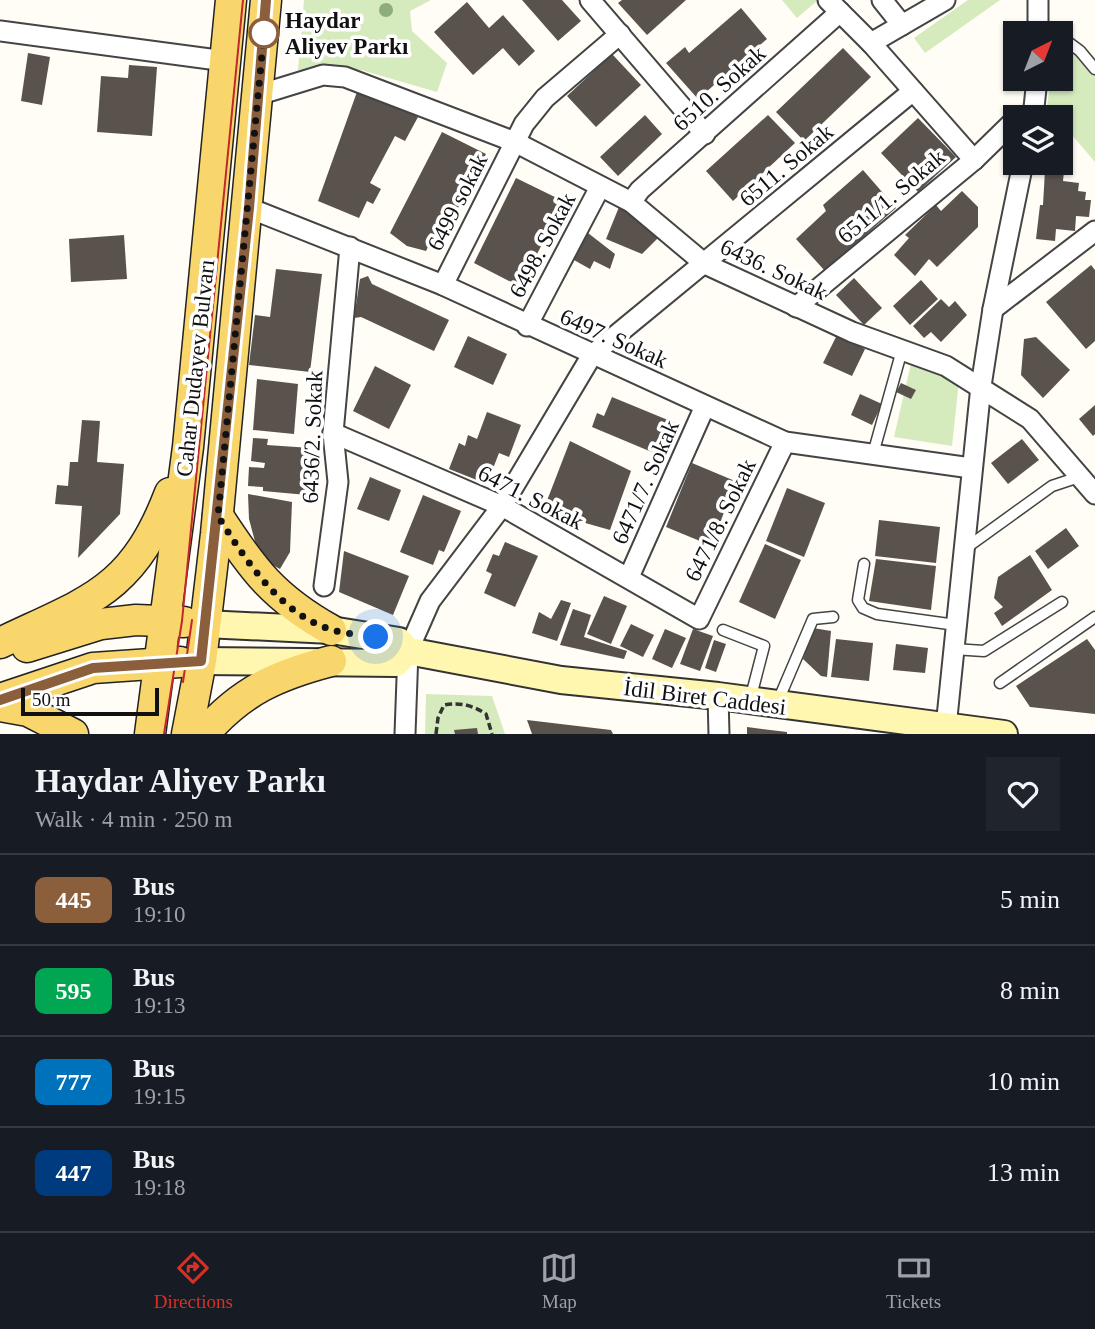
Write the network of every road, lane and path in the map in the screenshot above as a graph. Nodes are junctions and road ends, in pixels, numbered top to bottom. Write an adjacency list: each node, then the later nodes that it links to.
1 (231, 0): 14 (main road, Cahar Dudayev Bulvarı)
2 (267, 0): 17 (main road, Cahar Dudayev Bulvarı)
3 (590, 0): 11 (street)
4 (882, 0): 9 (street)
5 (945, 0): 9 (street)
6 (1038, 0): 8 (street)
7 (834, 6): 12 (street); 19 (street, 6510. Sokak)
8 (1041, 21)
9 (902, 25): 12 (street)
10 (0, 31): 14 (street)
11 (620, 34): 19 (street); 20 (street, 6499 sokak)
12 (871, 43): 16 (street)
13 (1073, 46): 15 (lane)
14 (225, 61): 39 (main road, Cahar Dudayev Bulvarı)
15 (1095, 69)
16 (913, 91): 21 (street); 28 (street, 6511. Sokak)
17 (258, 95): 20 (street, 6436. Sokak); 25 (main road, Cahar Dudayev Bulvarı)
18 (1003, 132): 21 (street, 6511/1. Sokak)
19 (705, 134): 24 (street, 6510. Sokak)
20 (515, 142): 23 (street, 6436. Sokak); 29 (street, 6499 sokak)
21 (974, 160): 30 (street, 6511/1. Sokak)
22 (1021, 175): 31 (street)
23 (600, 187): 24 (street, 6436. Sokak); 32 (street, 6498. Sokak)
24 (631, 202): 28 (street, 6436. Sokak)
25 (249, 208): 27 (street, 6497. Sokak); 45 (main road, Cahar Dudayev Bulvarı)
26 (1095, 231): 31 (street)
27 (350, 247): 29 (street, 6497. Sokak); 37 (street, 6436/2. Sokak)
28 (705, 264): 30 (street, 6436. Sokak); 34 (street, 6511. Sokak)
29 (443, 285): 32 (street, 6497. Sokak)
30 (796, 307): 33 (street, 6436. Sokak)
31 (993, 309): 35 (street)
32 (527, 326): 34 (street, 6497. Sokak)
33 (902, 350): 35 (street, 6436. Sokak); 40 (lane)
34 (592, 355): 36 (street, 6497. Sokak); 44 (street)
35 (981, 386): 41 (street); 42 (street, 6436. Sokak)
36 (705, 406): 38 (street, 6497. Sokak); 48 (street, 6471/7. Sokak)
37 (333, 433): 44 (street, 6471. Sokak); 49 (street, 6436/2. Sokak)
38 (785, 442): 40 (street, 6497. Sokak); 53 (street, 6471/8. Sokak)
39 (188, 447): 54 (main road, Cahar Dudayev Bulvarı); 59 (main road)
40 (873, 454): 41 (street, 6497. Sokak)
41 (971, 468): 46 (street)
42 (1087, 475): 43 (street, 6436. Sokak); 46 (lane)
43 (1095, 494)
44 (502, 506): 48 (street, 6471. Sokak); 61 (street)
45 (218, 516): 55 (main road, Cahar Dudayev Bulvarı); 57 (main road)
46 (963, 550): 56 (street)
47 (864, 564): 56 (lane)
48 (629, 577): 53 (street, 6471. Sokak)
49 (324, 586)
50 (1062, 602): 60 (lane)
51 (833, 617): 70 (lane)
52 (1095, 617): 66 (lane)
53 (699, 619)
54 (164, 621): 55 (main road); 62 (main road); 65 (main road, Cahar Dudayev Bulvarı)
55 (205, 624): 57 (street, İdil Biret Caddesi); 63 (main road, Cahar Dudayev Bulvarı)
56 (956, 625): 60 (street)
57 (331, 630): 61 (street, İdil Biret Caddesi)
58 (723, 630): 69 (lane)
59 (0, 643)
60 (953, 649): 72 (street)
61 (408, 651): 64 (street); 67 (street, İdil Biret Caddesi); 77 (street)
62 (0, 655)
63 (201, 661): 64 (street); 65 (main road); 75 (main road, Cahar Dudayev Bulvarı)
64 (331, 661): 76 (main road)
65 (160, 662): 68 (main road); 74 (main road, Cahar Dudayev Bulvarı)
66 (1000, 683)
67 (718, 696): 69 (street, İdil Biret Caddesi); 80 (street)
68 (0, 699)
69 (750, 701): 70 (street, İdil Biret Caddesi)
70 (777, 705): 72 (street, İdil Biret Caddesi)
71 (0, 706): 73 (main road)
72 (946, 727): 81 (street, İdil Biret Caddesi)
73 (73, 734)
74 (150, 734)
75 (187, 734)
76 (204, 734)
77 (405, 734)
78 (436, 734): 79 (path)
79 (492, 734)
80 (719, 734)
81 (997, 734)

